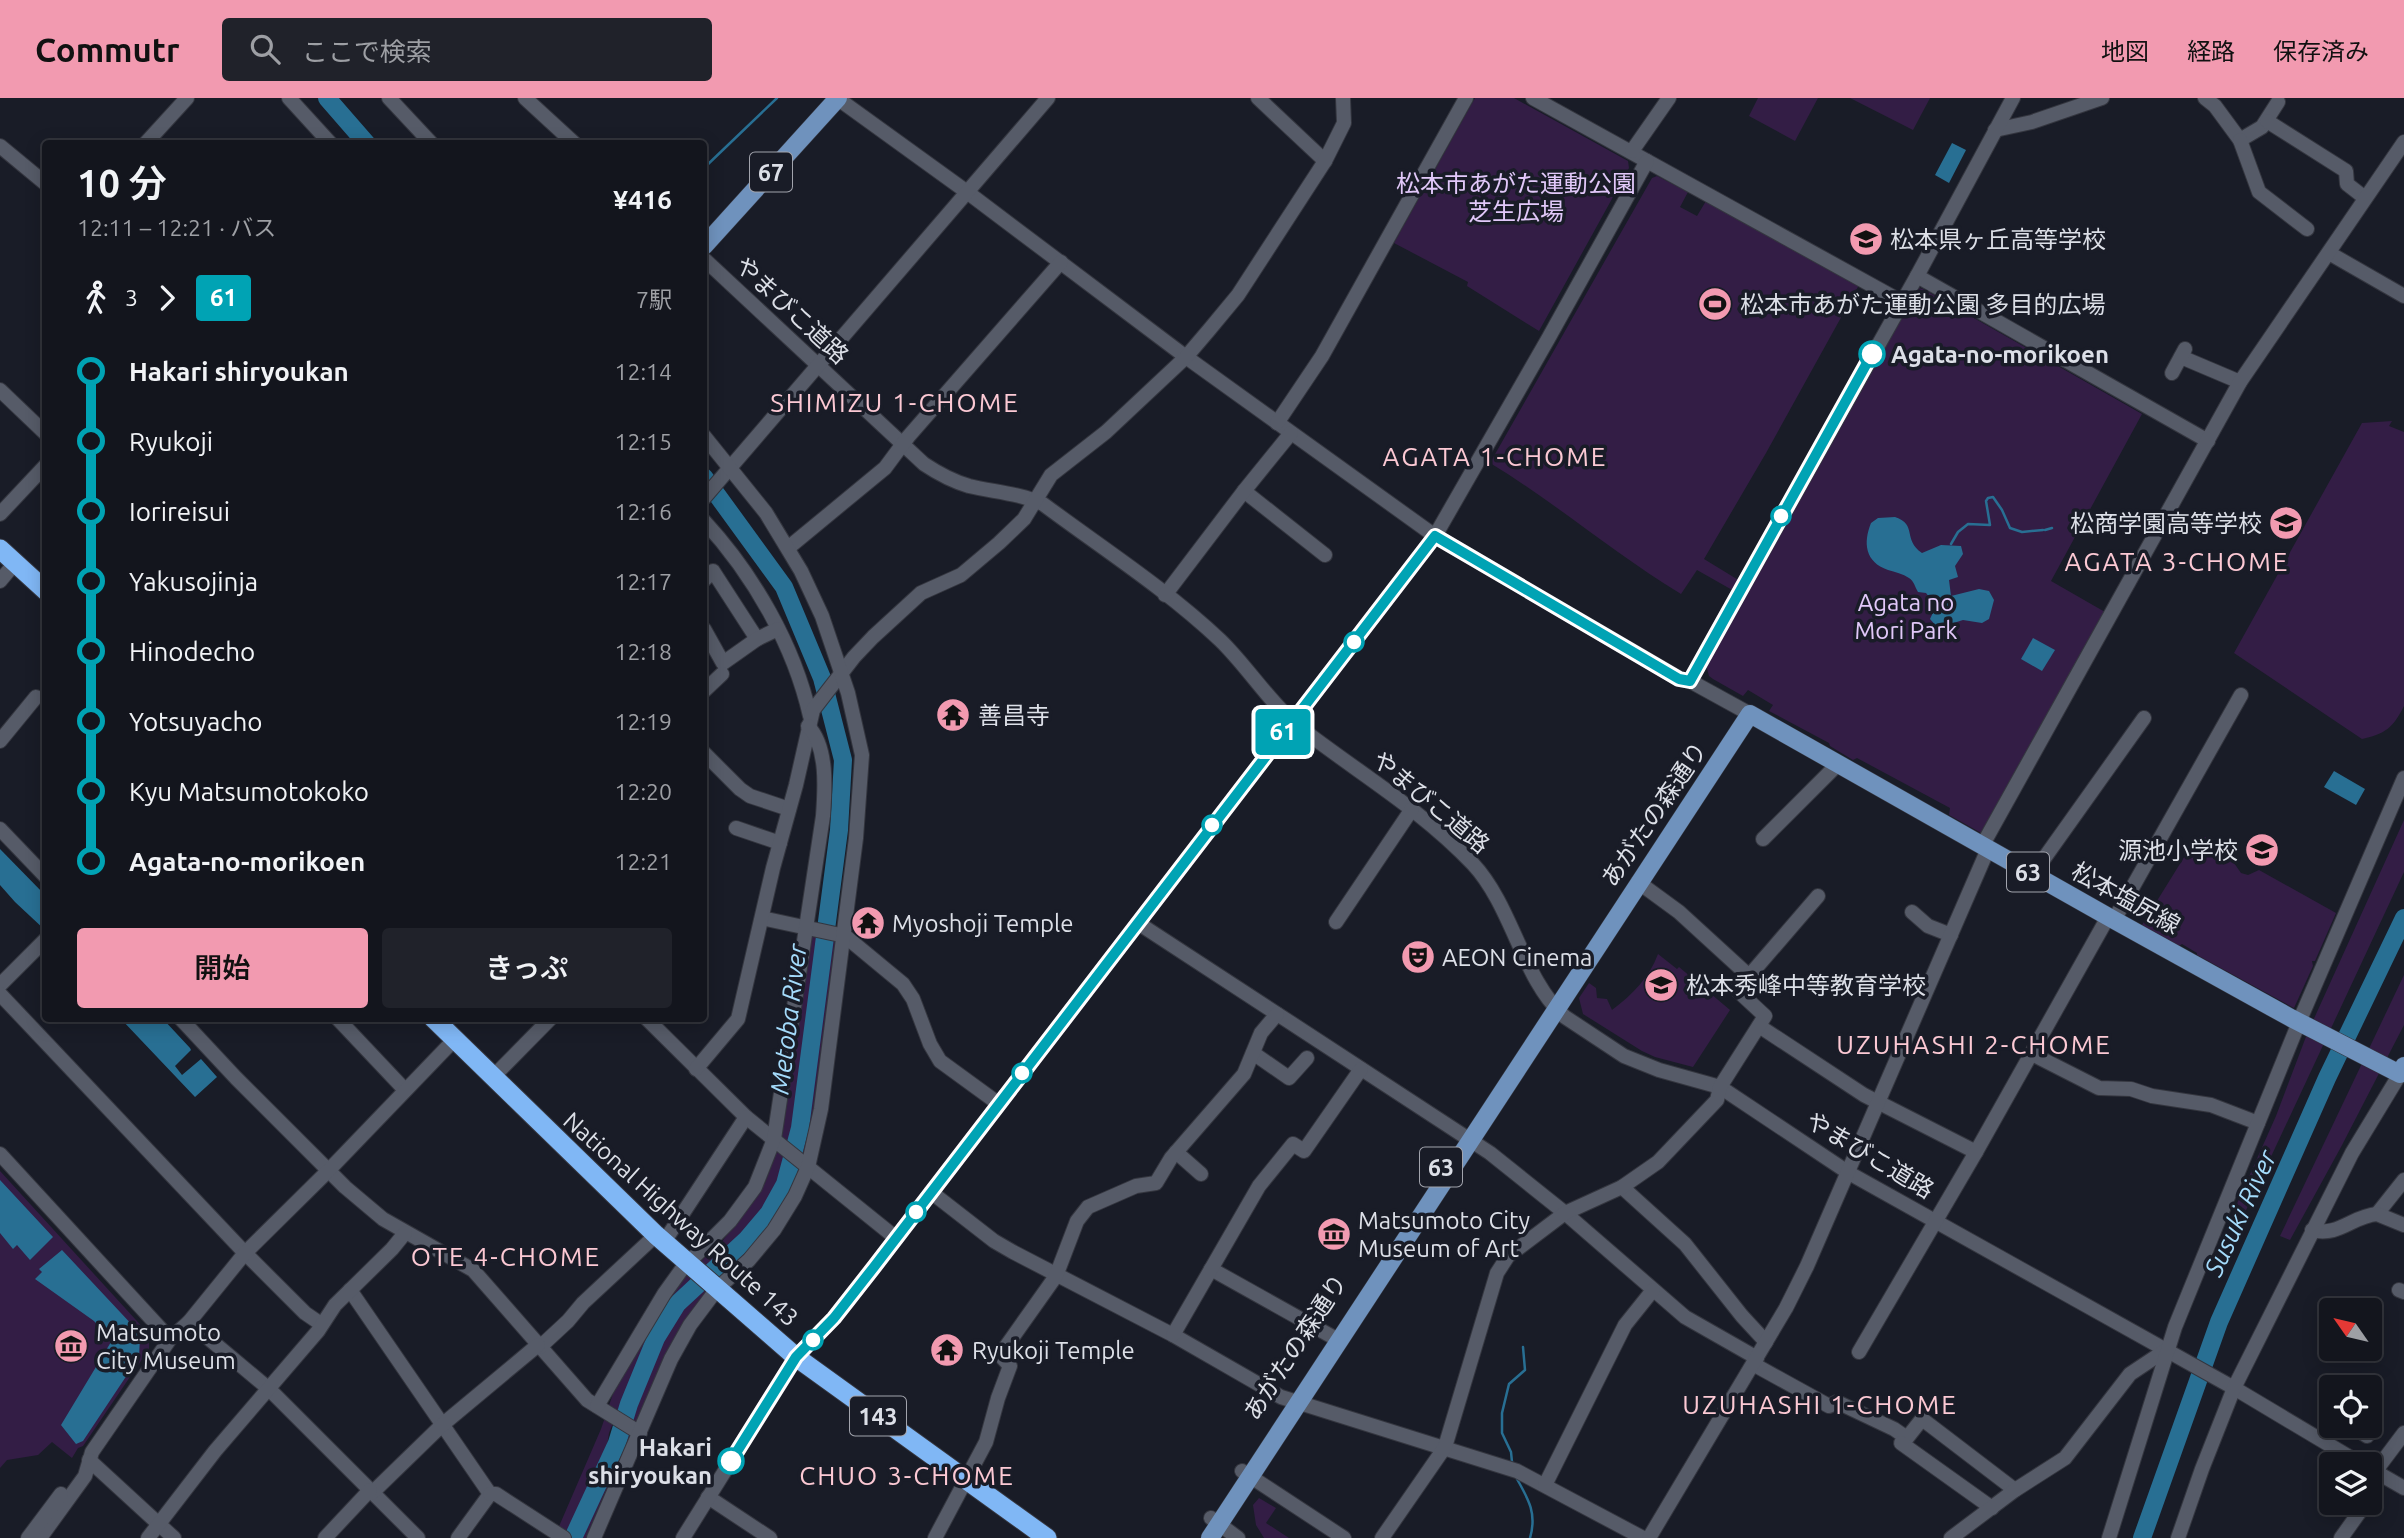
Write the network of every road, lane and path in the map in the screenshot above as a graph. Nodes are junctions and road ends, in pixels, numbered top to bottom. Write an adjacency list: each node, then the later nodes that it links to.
1 (289, 98): 20 (street)
2 (389, 98): 21 (street)
3 (525, 98): 22 (street)
4 (838, 98): 30 (street); 33 (main road, 67)
5 (1048, 98): 30 (street)
6 (1258, 98): 27 (street)
7 (1355, 98): 16 (street)
8 (1466, 98): 45 (street)
9 (1533, 98): 26 (street)
10 (1669, 98): 26 (street)
11 (2013, 98): 18 (street)
12 (2102, 98): 18 (street)
13 (2205, 98): 23 (street)
14 (186, 99): 19 (street)
15 (2278, 102): 17 (street)
16 (1344, 105): 27 (street)
17 (2267, 121): 23 (street); 31 (street)
18 (1995, 130): 37 (street)
19 (149, 140)
20 (327, 140)
21 (428, 140)
22 (571, 140)
23 (2240, 140): 32 (street)
24 (2404, 142): 31 (street)
25 (0, 146): 29 (street)
26 (1632, 152): 28 (street)
27 (1325, 161): 40 (street)
28 (1647, 161): 39 (street); 58 (street)
29 (42, 181)
30 (967, 192): 36 (street); 41 (street)
31 (2365, 198): 34 (street)
32 (2307, 229)
33 (707, 243)
34 (2329, 253): 38 (street); 43 (street)
35 (707, 262): 41 (street, やまびこ道路)
36 (1060, 262): 40 (street); 50 (street)
37 (1917, 276): 39 (street); 49 (street)
38 (2404, 296)
39 (1902, 302): 72 (street)
40 (1186, 357): 45 (street); 55 (street)
41 (818, 366): 50 (street, やまびこ道路); 52 (street)
42 (2172, 373): 43 (street)
43 (2240, 382): 49 (street)
44 (0, 390): 46 (street)
45 (1277, 423): 47 (street)
46 (42, 430)
47 (1291, 433): 53 (street); 58 (street)
48 (707, 440): 52 (street)
49 (2208, 441): 90 (street)
50 (902, 445): 55 (street, やまびこ道路); 59 (street)
51 (42, 469): 56 (street)
52 (727, 470): 54 (street); 59 (street)
53 (1244, 491): 61 (street); 66 (street)
54 (707, 494)
55 (1036, 500): 66 (street, やまびこ道路); 71 (street)
56 (0, 514)
57 (707, 525): 67 (street)
58 (1435, 536): 72 (street); 79 (street)
59 (788, 548): 71 (street)
60 (0, 549): 62 (highway)
61 (1325, 555)
62 (15, 563): 64 (street); 65 (highway)
63 (707, 577): 69 (street)
64 (0, 581)
65 (42, 587)
66 (1165, 595): 79 (street, やまびこ道路)
67 (778, 629): 69 (street); 77 (street)
68 (707, 634): 69 (street)
69 (757, 639)
70 (722, 674): 73 (street)
71 (840, 674): 77 (street); 101 (street)
72 (1690, 681): 76 (street)
73 (707, 688)
74 (2241, 695): 97 (street)
75 (36, 697): 80 (street)
76 (1750, 714): 90 (main road, 松本塩尻線 / 63); 93 (main road, あがたの森通り / 63)
77 (810, 717): 84 (street); 100 (street)
78 (2144, 719): 92 (street)
79 (1292, 720): 85 (street, やまびこ道路); 99 (street)
80 (0, 741)
81 (707, 756): 84 (street)
82 (1833, 769): 88 (street)
83 (2404, 778): 114 (street)
84 (789, 809): 89 (street)
85 (1412, 809): 98 (street); 107 (street, やまびこ道路)
86 (736, 828): 89 (street)
87 (0, 829): 91 (street)
88 (1763, 839)
89 (780, 843): 96 (street)
90 (1985, 847): 92 (main road, 松本塩尻線 / 63); 102 (street)
91 (42, 873)
92 (2032, 874): 97 (main road, 松本塩尻線 / 63)
93 (1638, 882): 104 (street); 107 (main road, あがたの森通り / 63)
94 (1818, 896): 104 (street)
95 (1912, 912): 102 (street)
96 (762, 918): 100 (street); 120 (street)
97 (2111, 919): 114 (main road, 松本塩尻線 / 63); 118 (street)
98 (1336, 922)
99 (1138, 923): 108 (street); 127 (street)
100 (808, 928): 101 (street); 131 (street)
101 (842, 935): 127 (street); 135 (street)
102 (1951, 935): 126 (street)
103 (42, 943): 105 (street)
104 (1749, 976): 115 (street)
105 (0, 985)
106 (0, 994): 150 (street)
107 (1553, 1005): 124 (street, やまびこ道路); 130 (main road, あがたの森通り / 63)
108 (1277, 1014): 117 (street); 121 (street)
109 (184, 1022): 136 (street)
110 (341, 1022): 125 (street)
111 (437, 1022): 116 (highway, National Highway Route 143 / 143)
112 (547, 1022): 122 (street)
113 (650, 1022): 120 (street)
114 (2304, 1025): 123 (main road, 松本塩尻線 / 63); 129 (street)
115 (1759, 1026): 124 (street); 126 (street)
116 (454, 1040): 122 (highway, National Highway Route 143 / 143); 125 (street)
117 (1253, 1053): 119 (street); 132 (street)
118 (2032, 1054): 129 (street); 133 (street)
119 (1307, 1058)
120 (696, 1069): 128 (street)
121 (1361, 1069): 130 (street); 152 (street)
122 (492, 1078): 149 (highway, National Highway Route 143 / 143)
123 (2398, 1078): 146 (street)
124 (1720, 1087): 137 (street, やまびこ道路); 140 (street)
125 (405, 1090): 136 (street)
126 (1878, 1101): 133 (street); 137 (street)
127 (999, 1104): 141 (street)
128 (746, 1117): 131 (street); 149 (street)
129 (2258, 1123): 165 (street)
130 (1466, 1138): 142 (street); 161 (main road, あがたの森通り / 63)
131 (776, 1140): 135 (street); 151 (street)
132 (1176, 1152): 138 (street); 153 (street)
133 (1976, 1152): 144 (street)
134 (0, 1154): 160 (street)
135 (806, 1165): 148 (street); 154 (street)
136 (328, 1171): 147 (street); 150 (street)
137 (1849, 1173): 144 (street, やまびこ道路); 162 (street)
138 (1201, 1174)
139 (2404, 1180): 143 (street)
140 (1622, 1187): 142 (street); 162 (street)
141 (931, 1192): 148 (street); 153 (street)
142 (1565, 1213): 156 (street); 176 (street)
143 (2378, 1214): 145 (street); 146 (street)
144 (1935, 1221): 164 (street); 165 (street, やまびこ道路)
145 (2404, 1226)
146 (2312, 1230): 168 (street)
147 (405, 1233): 155 (street); 163 (street)
148 (896, 1238): 166 (street)
149 (660, 1239): 151 (highway, National Highway Route 143 / 143); 163 (street)
150 (246, 1253): 157 (street); 158 (street)
151 (689, 1265): 154 (highway, National Highway Route 143 / 143); 171 (street)
152 (1211, 1269): 159 (street); 161 (street)
153 (1056, 1276): 159 (street); 182 (street)
154 (716, 1288): 166 (highway, National Highway Route 143 / 143); 173 (street)
155 (350, 1290): 158 (street); 172 (street)
156 (1653, 1290): 167 (street); 183 (street)
157 (189, 1322): 160 (street); 169 (street)
158 (321, 1324): 169 (street)
159 (1173, 1335): 170 (street)
160 (170, 1339): 178 (street)
161 (1336, 1339): 170 (main road, あがたの森通り / 63)
162 (1766, 1342): 167 (street)
163 (539, 1346): 171 (street); 172 (street)
164 (1859, 1352)
165 (2169, 1352): 168 (street, やまびこ道路); 185 (street); 213 (street)
166 (796, 1357): 182 (highway, National Highway Route 143 / 143); 188 (street)
167 (1755, 1361): 185 (street); 211 (street)
168 (2231, 1386): 177 (street, やまびこ道路); 214 (street)
169 (269, 1389): 186 (street); 191 (street)
170 (1295, 1402): 176 (street); 180 (main road, あがたの森通り / 63)
171 (602, 1408): 173 (street)
172 (442, 1425): 186 (street); 187 (street)
173 (637, 1431): 201 (street)
174 (2404, 1433): 179 (street)
175 (1901, 1443): 189 (street)
176 (1445, 1447): 183 (street); 209 (street)
177 (2342, 1452)
178 (89, 1460): 191 (street); 194 (street); 195 (street)
179 (2382, 1462)
180 (1247, 1474): 192 (main road, あがたの森通り / 63); 208 (street)
181 (2382, 1476): 184 (street)
182 (966, 1479): 204 (street); 205 (highway, National Highway Route 143 / 143)
183 (1545, 1485): 210 (street)
184 (2404, 1489)
185 (2015, 1490): 189 (street)
186 (371, 1491): 198 (street); 199 (street)
187 (490, 1494): 193 (street); 200 (street)
188 (708, 1497): 202 (street); 203 (street)
189 (1992, 1508): 212 (street)
190 (2357, 1515): 215 (street)
191 (159, 1525): 196 (street); 197 (street)
192 (1213, 1527): 206 (main road, あがたの森通り / 63); 207 (street)
193 (558, 1535)
194 (28, 1538)
195 (40, 1538)
196 (148, 1538)
197 (174, 1538)
198 (325, 1538)
199 (418, 1538)
200 (458, 1538)
201 (594, 1538)
202 (682, 1538)
203 (770, 1538)
204 (935, 1538)
205 (1046, 1538)
206 (1197, 1538)
207 (1238, 1538)
208 (1344, 1538)
209 (1382, 1538)
210 (1643, 1538)
211 (1649, 1538)
212 (1951, 1538)
213 (2109, 1538)
214 (2178, 1538)
215 (2341, 1538)

